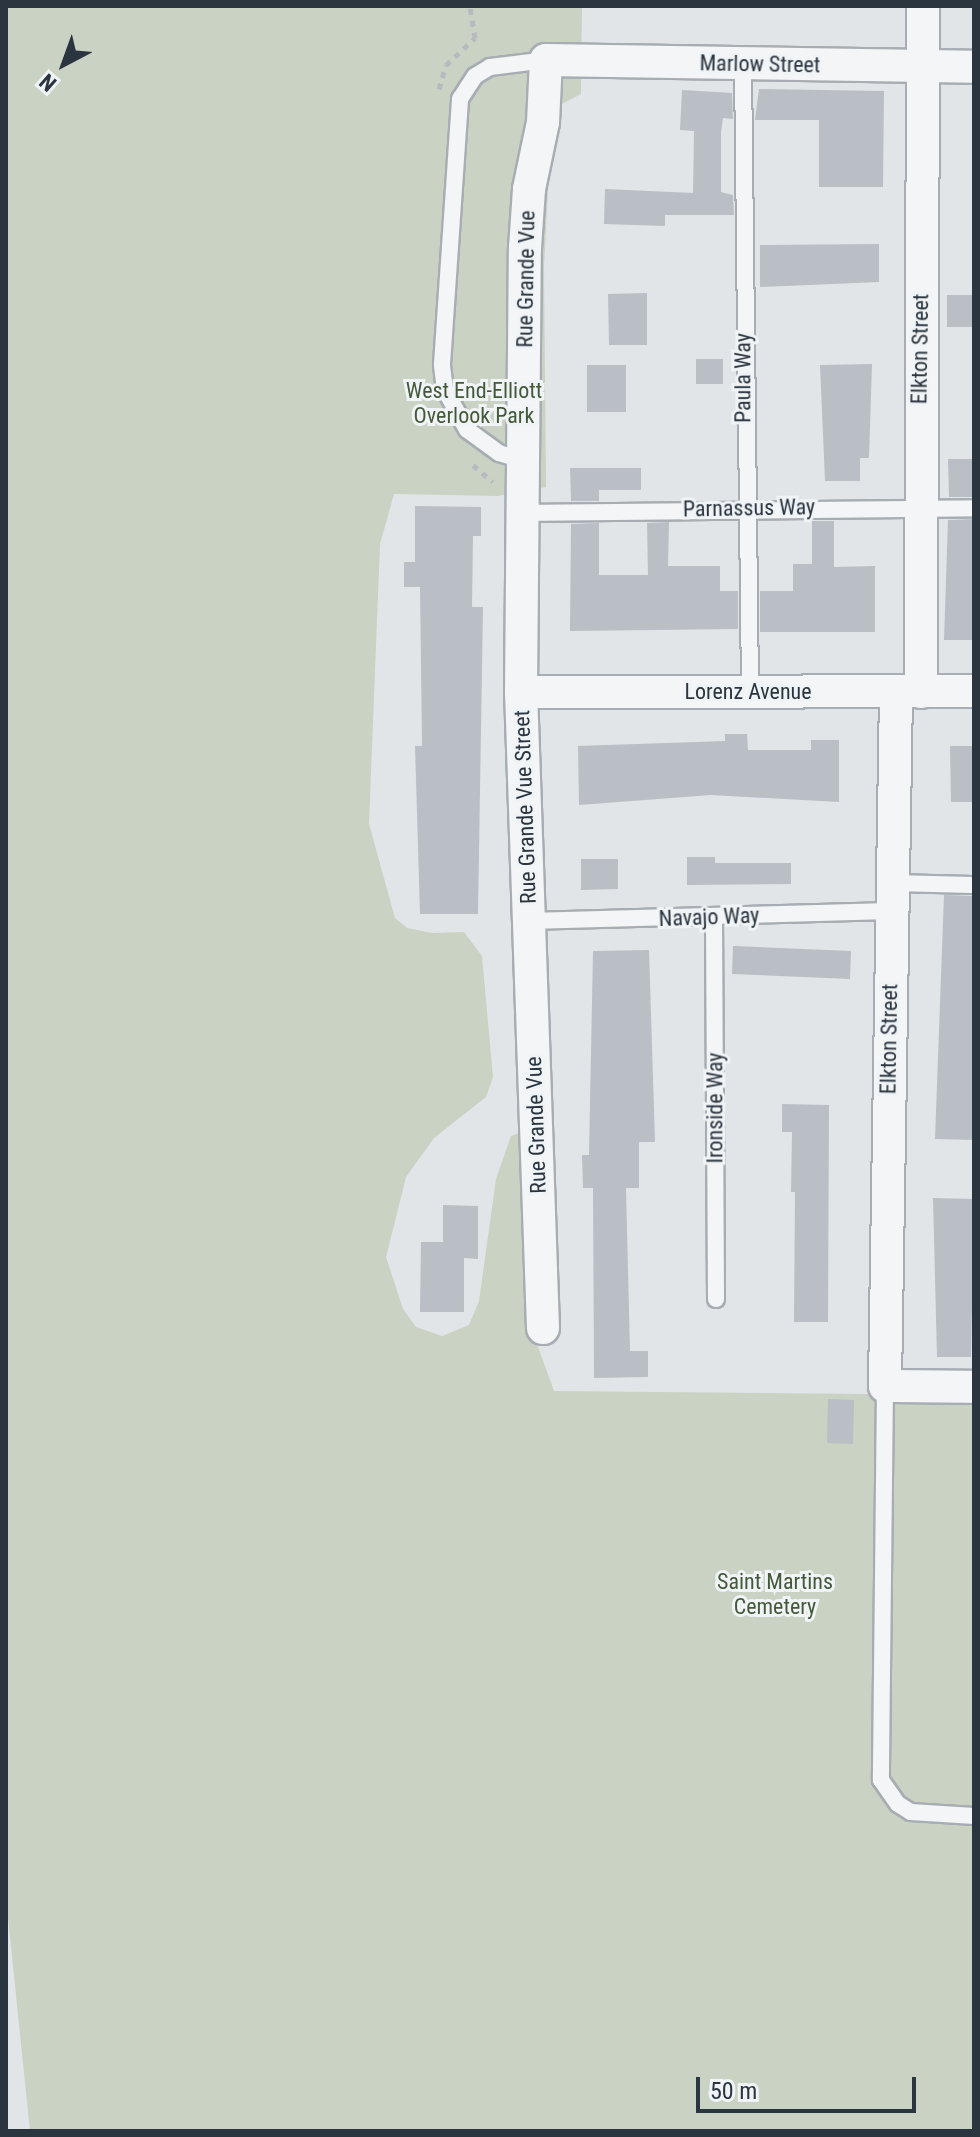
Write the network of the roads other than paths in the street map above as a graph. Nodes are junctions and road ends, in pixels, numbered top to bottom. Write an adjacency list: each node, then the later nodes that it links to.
1 (923, 6): 5 (street, Elkton Street)
2 (546, 60): 3 (street, Marlow Street); 6 (street, Rue Grande Vue); 6 (lane)
3 (743, 64): 5 (street, Marlow Street); 8 (lane, Paula Way)
4 (974, 67): 5 (street, Marlow Street)
5 (922, 69): 7 (street, Elkton Street)
6 (523, 460): 10 (street, Rue Grande Vue)
7 (918, 506): 8 (lane, Parnassus Way); 9 (lane, Parnassus Way); 14 (street, Elkton Street)
8 (744, 507): 10 (lane, Parnassus Way); 13 (lane, Paula Way)
9 (974, 508)
10 (525, 513): 12 (street, Rue Grande Vue)
11 (974, 691): 14 (street, Lorenz Avenue)
12 (521, 692): 13 (street, Lorenz Avenue); 18 (street, Rue Grande Vue Street)
13 (750, 692): 14 (street, Lorenz Avenue)
14 (909, 692): 16 (street, Elkton Street)
15 (974, 885): 16 (lane, Navajo Way)
16 (891, 897): 17 (lane, Navajo Way); 21 (street, Elkton Street)
17 (714, 917): 18 (lane, Navajo Way); 19 (lane, Ironside Way)
18 (528, 921): 20 (street, Rue Grande Vue)
19 (716, 1299)
20 (543, 1328)
21 (885, 1386): 22 (street); 23 (lane)
22 (974, 1387)
23 (974, 1816)

